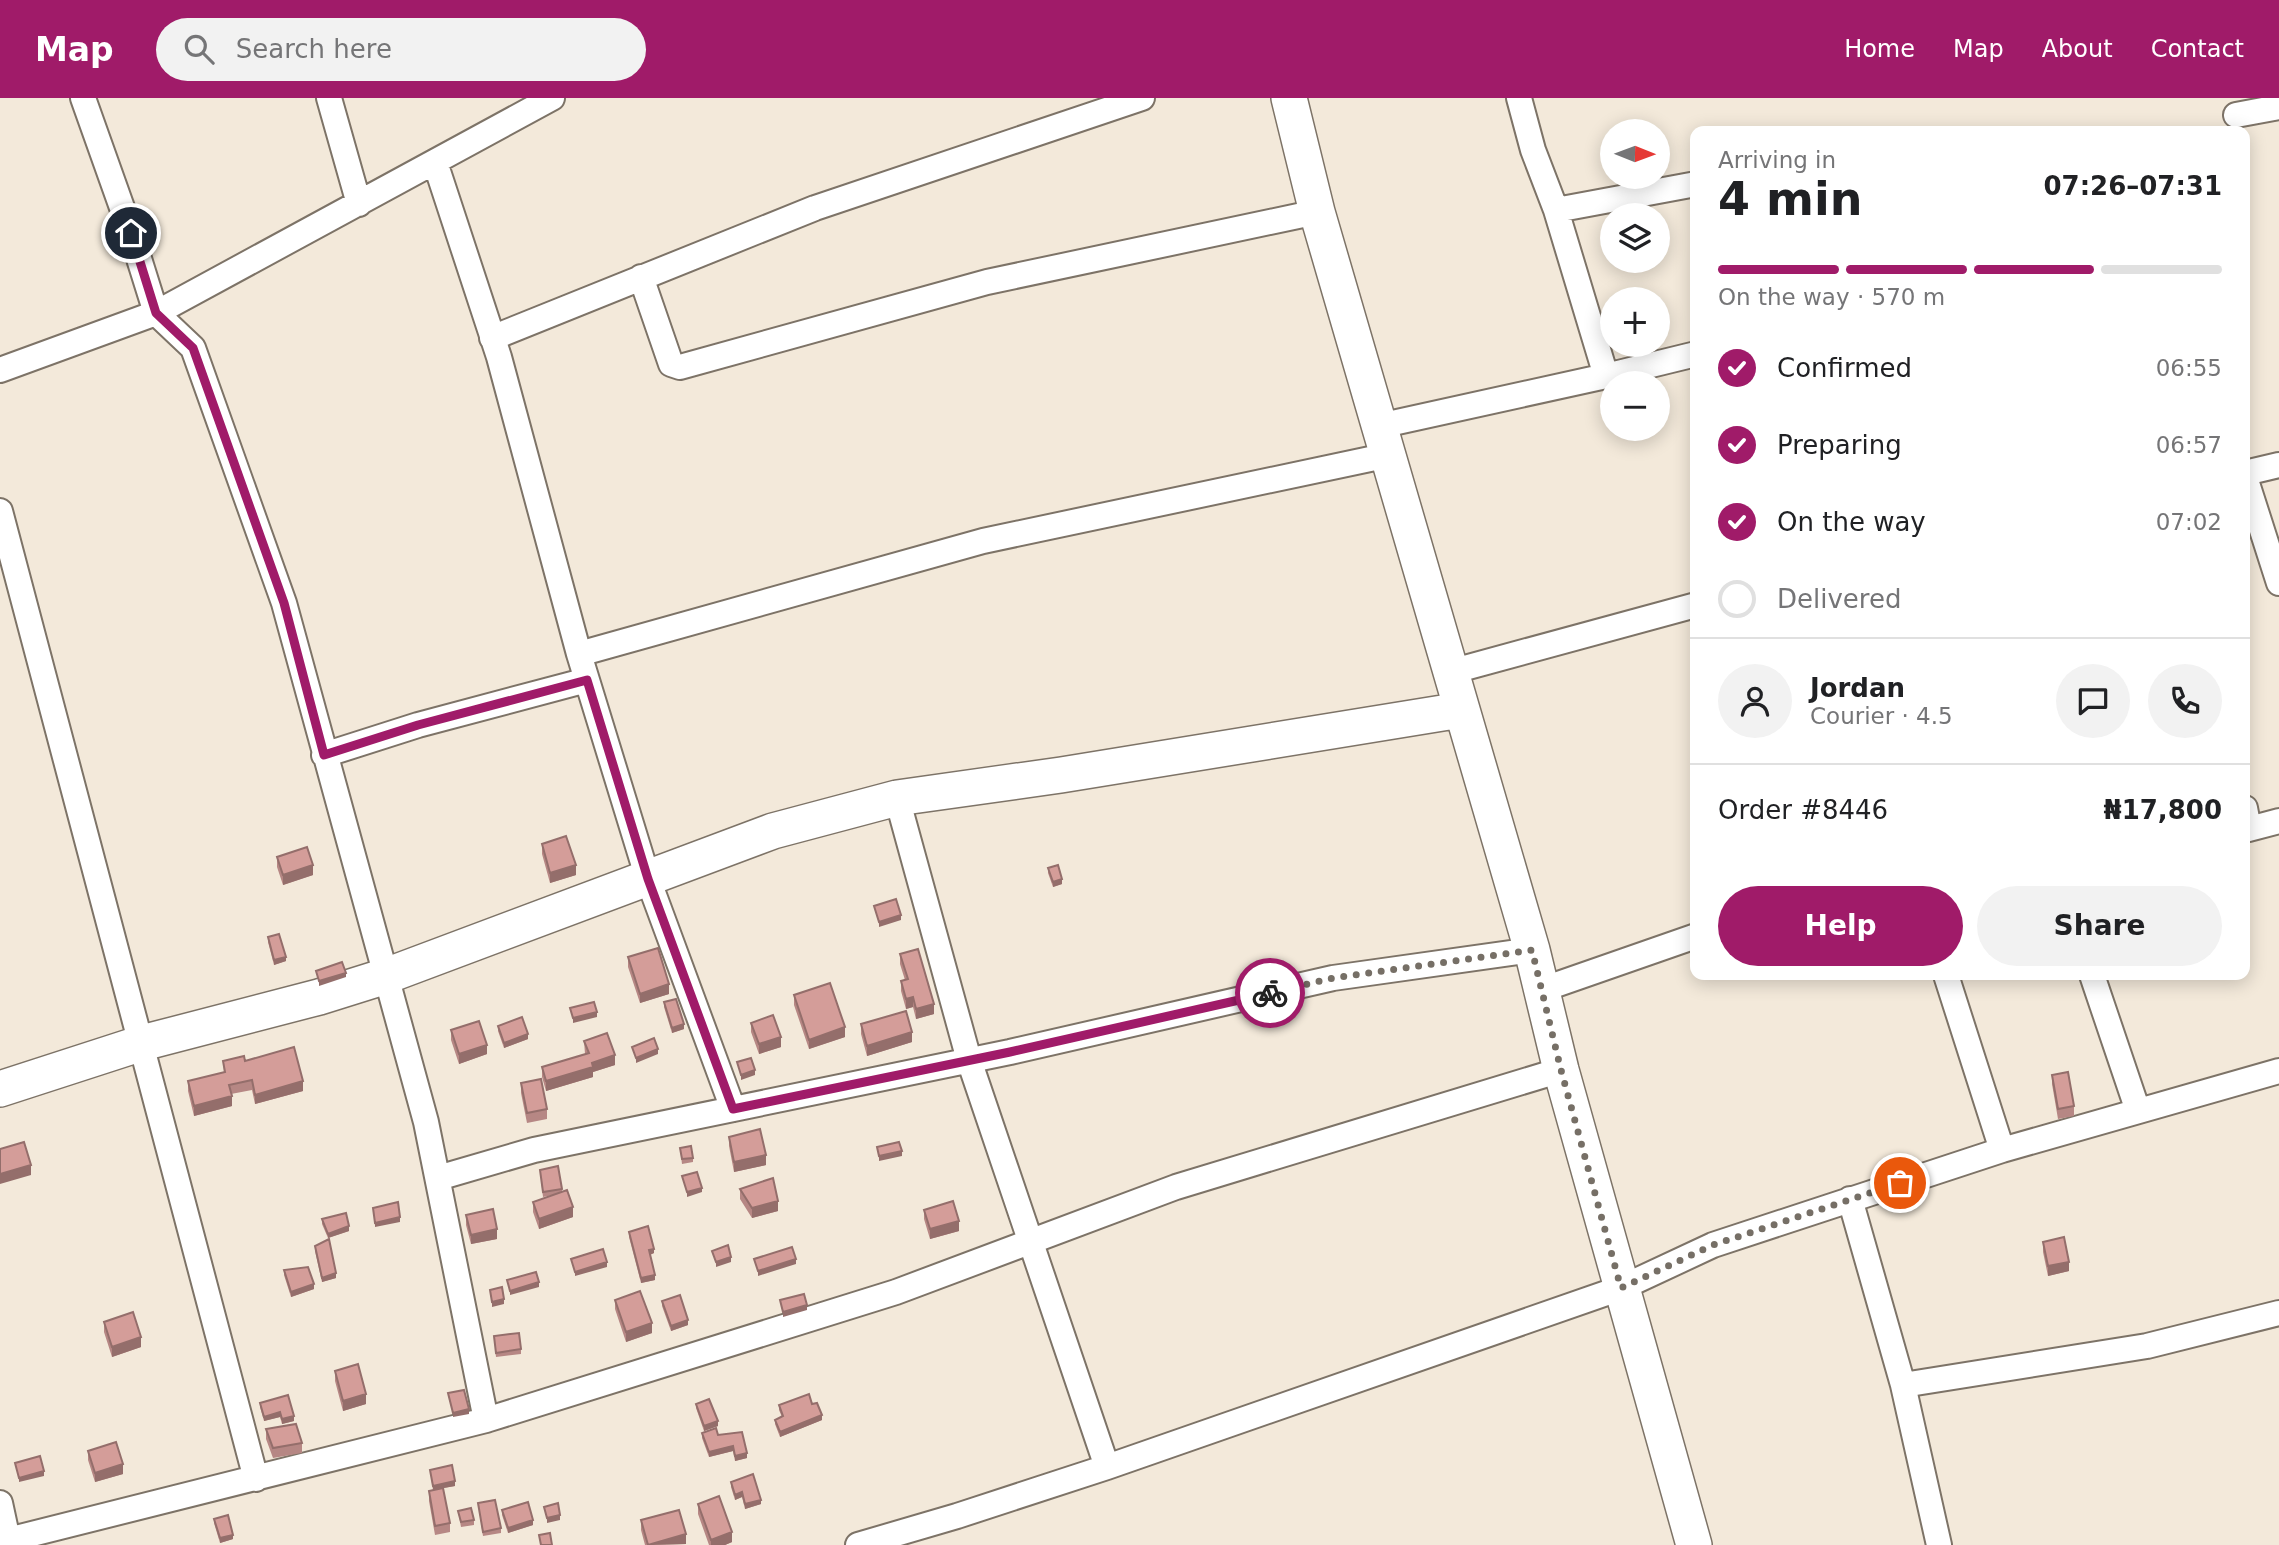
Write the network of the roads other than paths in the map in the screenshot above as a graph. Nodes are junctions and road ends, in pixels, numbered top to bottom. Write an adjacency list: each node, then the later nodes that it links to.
1 (83, 98): 15 (street)
2 (329, 98): 11 (street)
3 (552, 98): 9 (street)
4 (1142, 98): 14 (street)
5 (1289, 98): 13 (street)
6 (1519, 98): 12 (street)
7 (2279, 107): 8 (street)
8 (2236, 115)
9 (435, 162): 11 (street); 16 (street)
10 (1690, 185): 12 (street)
11 (359, 204): 15 (street)
12 (1556, 210): 19 (street)
13 (1317, 212): 14 (street); 22 (street)
14 (640, 277): 16 (street)
15 (156, 313): 18 (street); 33 (street)
16 (492, 338): 29 (street)
17 (1690, 355): 20 (street)
18 (0, 370)
19 (1604, 371)
20 (1626, 371)
21 (1600, 378): 22 (street)
22 (1384, 440): 29 (street); 30 (street)
23 (2279, 465): 24 (street)
24 (2250, 474)
25 (2250, 491): 27 (street)
26 (0, 511): 44 (street)
27 (2279, 583)
28 (1690, 606): 30 (street)
29 (579, 653): 31 (street)
30 (1450, 672): 32 (street)
31 (587, 680): 33 (street); 37 (street)
32 (1461, 710): 34 (street); 39 (street)
33 (324, 755): 40 (street)
34 (897, 798): 37 (street); 45 (street)
35 (2279, 821): 36 (street)
36 (2250, 824)
37 (648, 879): 40 (street); 49 (street)
38 (1690, 938): 43 (street)
39 (1532, 950): 43 (street); 45 (street)
40 (386, 976): 44 (street); 52 (street)
41 (1948, 980): 51 (street)
42 (2094, 980): 50 (street)
43 (1541, 990): 46 (street)
44 (142, 1043): 48 (street); 60 (street)
45 (969, 1060): 49 (street); 54 (street)
46 (1561, 1070): 54 (street); 55 (street)
47 (2279, 1070): 50 (street)
48 (0, 1088)
49 (733, 1109): 52 (street)
50 (2137, 1111): 51 (street)
51 (2002, 1150): 53 (street)
52 (438, 1178): 58 (street)
53 (1850, 1199): 55 (street); 57 (street)
54 (1032, 1241): 58 (street); 59 (street)
55 (1621, 1288): 59 (street); 64 (street)
56 (2279, 1313): 57 (street)
57 (1903, 1385): 65 (street)
58 (486, 1420): 60 (street)
59 (1107, 1467): 63 (street)
60 (256, 1479): 62 (street)
61 (0, 1503): 62 (street)
62 (4, 1541)
63 (858, 1545)
64 (1694, 1545)
65 (1939, 1545)

